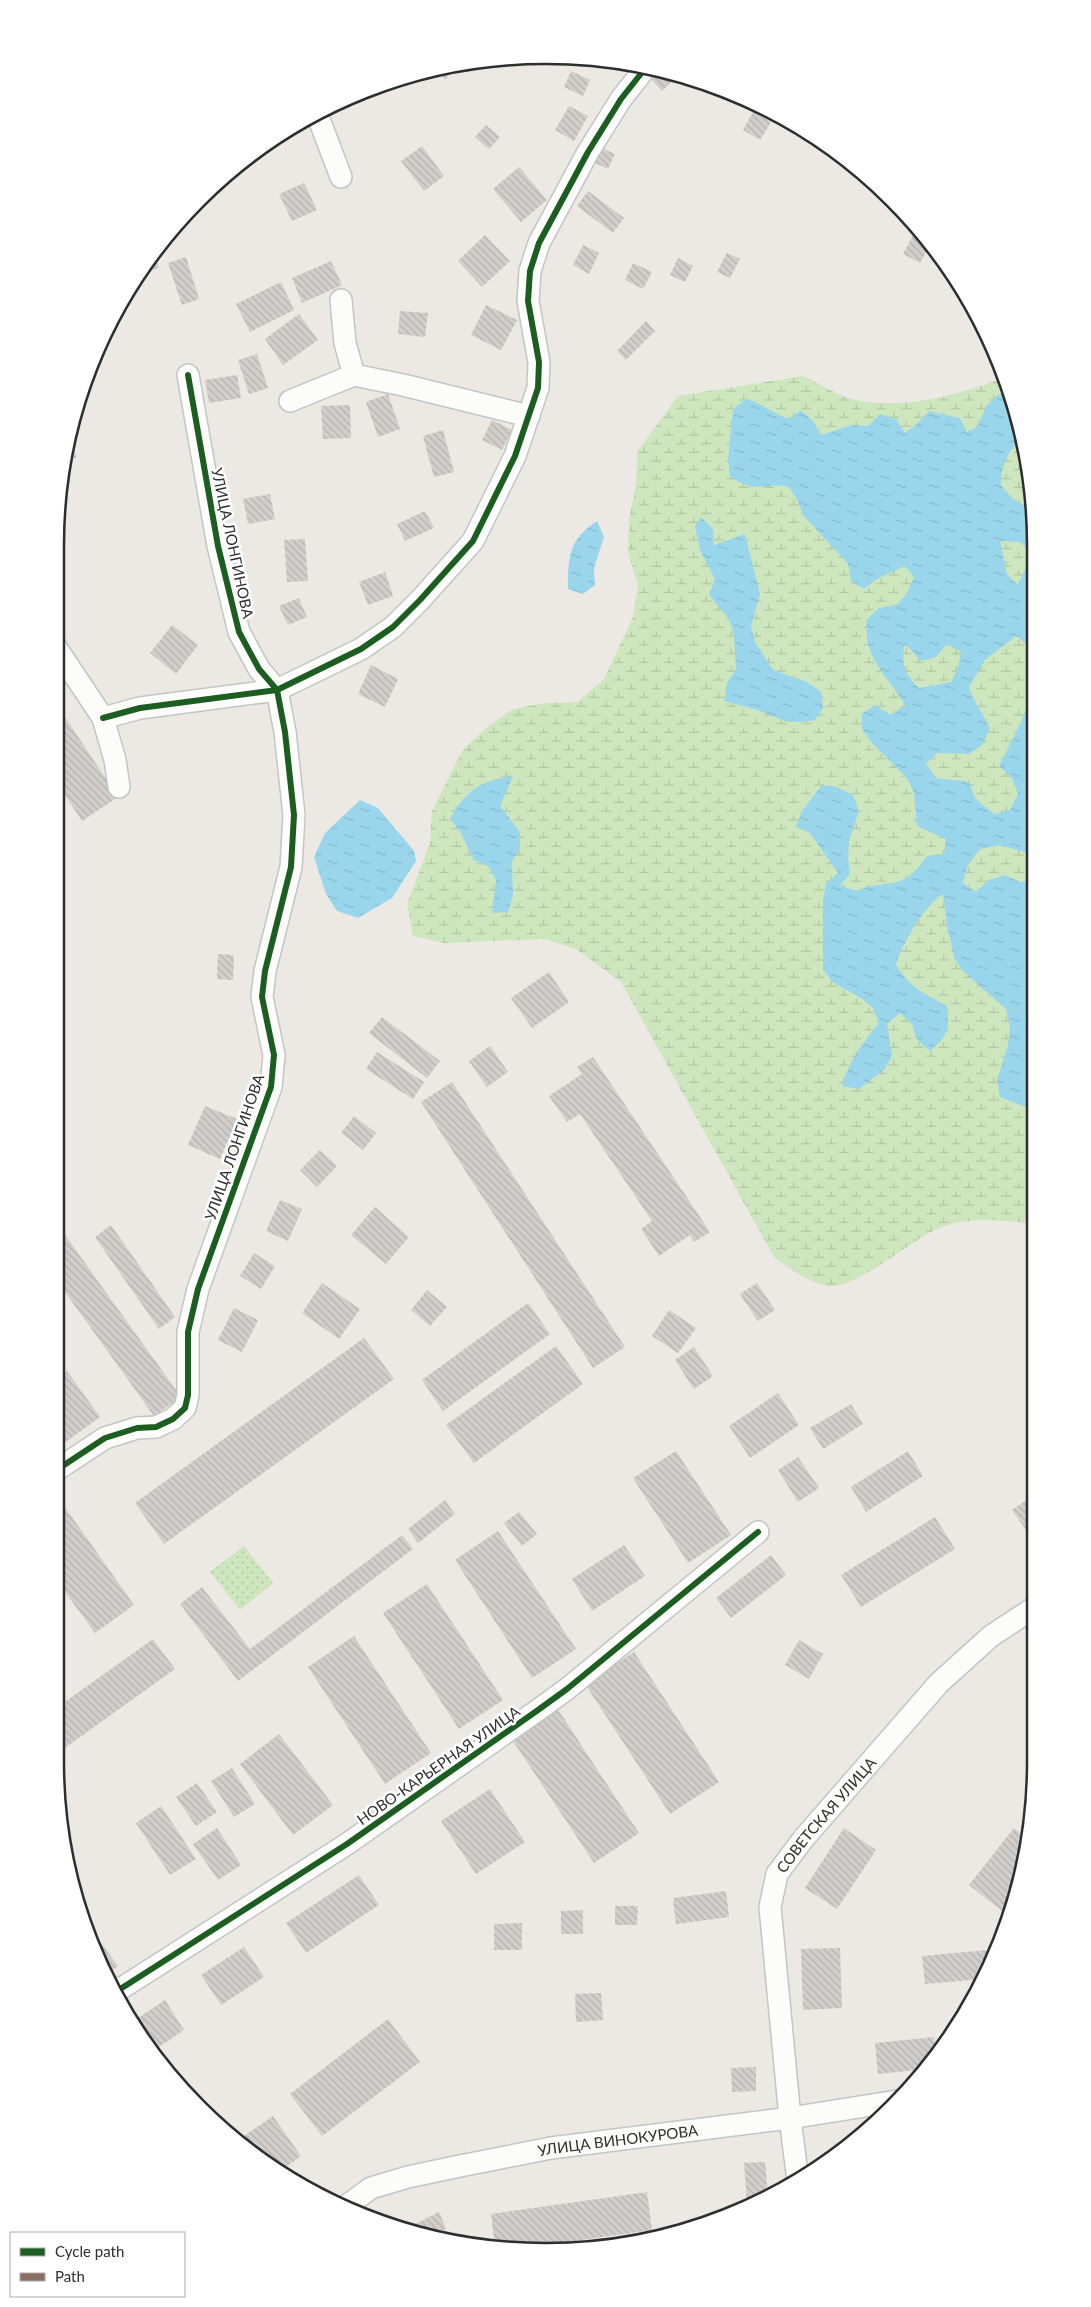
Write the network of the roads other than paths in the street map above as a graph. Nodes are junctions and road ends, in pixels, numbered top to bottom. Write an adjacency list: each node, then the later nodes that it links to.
1 (641, 73): 8 (street)
2 (319, 120): 3 (street)
3 (341, 177)
4 (341, 300): 6 (street)
5 (188, 375): 10 (street, УЛИЦА ЛОНГИНОВА)
6 (354, 375): 7 (street); 8 (street)
7 (290, 401)
8 (529, 416): 10 (street)
9 (64, 660): 11 (street)
10 (277, 690): 11 (street); 13 (street, УЛИЦА ЛОНГИНОВА)
11 (103, 718): 12 (street)
12 (119, 787)
13 (64, 1465)
14 (758, 1532): 16 (street, НОВО-КАРЬЕРНАЯ УЛИЦА)
15 (1027, 1613): 18 (street, СОВЕТСКАЯ УЛИЦА)
16 (121, 1989)
17 (885, 2103): 18 (street, УЛИЦА ВИНОКУРОВА)
18 (790, 2118): 19 (street, СОВЕТСКАЯ УЛИЦА); 20 (street, УЛИЦА ВИНОКУРОВА)
19 (797, 2172)
20 (350, 2202)

